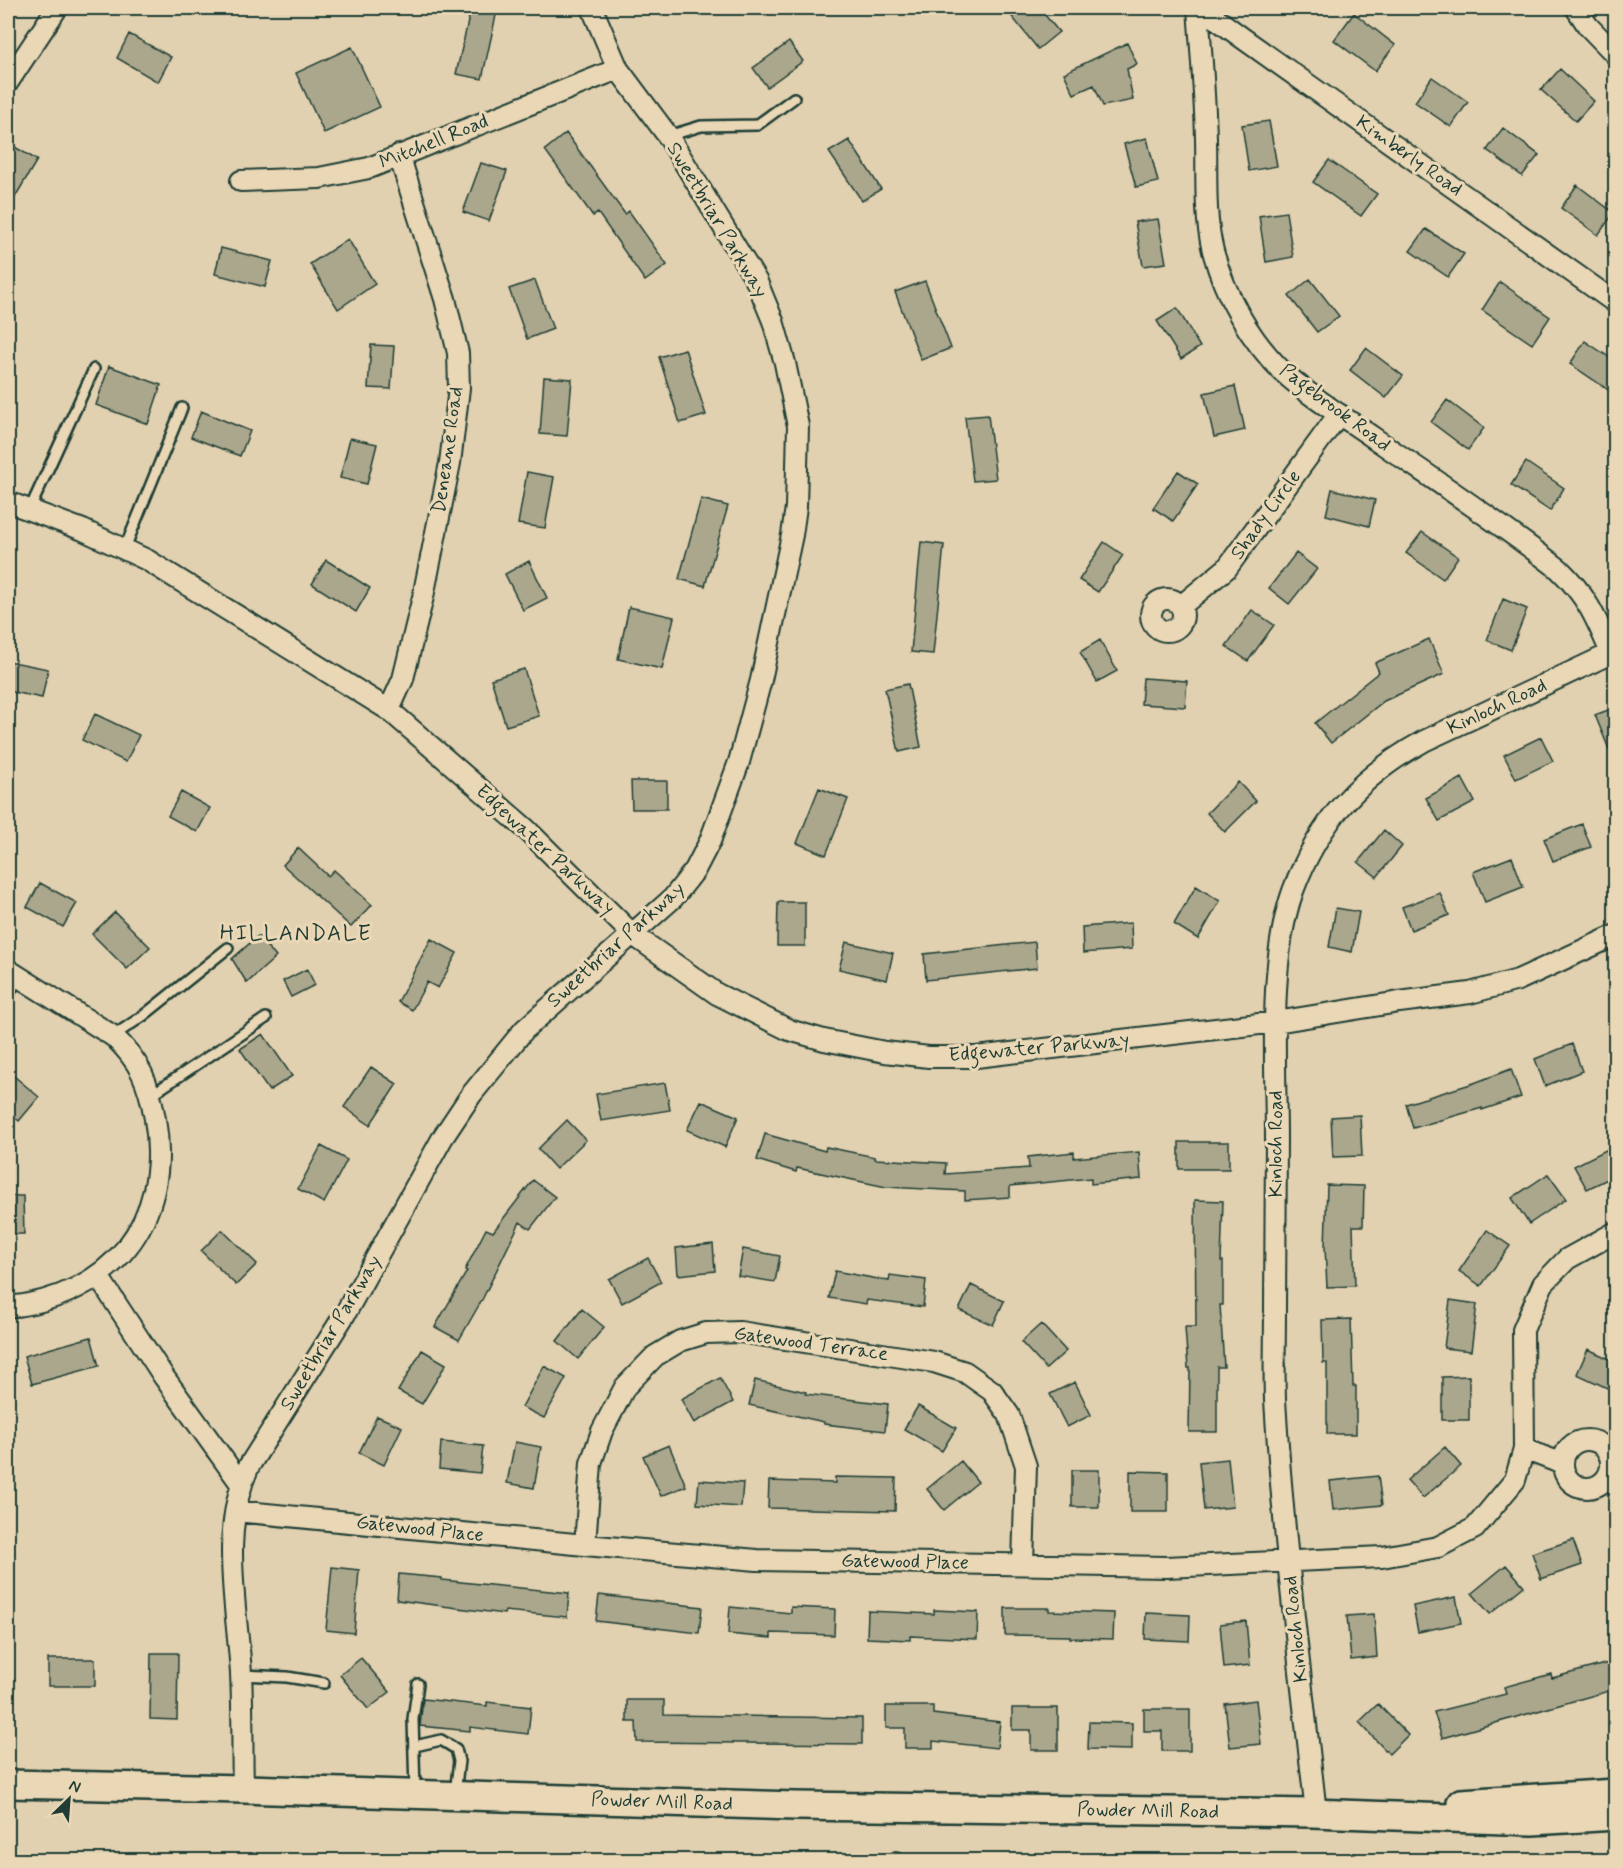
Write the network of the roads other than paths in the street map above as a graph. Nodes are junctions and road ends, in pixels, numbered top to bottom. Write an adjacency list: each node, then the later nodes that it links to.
1 (57, 8): 8 (street)
2 (592, 8): 7 (street, Sweetbriar Parkway)
3 (1198, 8): 16 (street, Pagebrook Road)
4 (1205, 8): 13 (street, Kimberly Road)
5 (1576, 8): 6 (street)
6 (1616, 55)
7 (618, 69): 10 (street, Sweetbriar Parkway); 11 (street, Mitchell Road)
8 (8, 82)
9 (794, 98): 10 (lane)
10 (668, 136): 23 (street, Sweetbriar Parkway)
11 (399, 155): 12 (street, Mitchell Road); 22 (street, Deneane Road)
12 (241, 181)
13 (1616, 303)
14 (94, 369): 18 (lane)
15 (182, 408): 19 (lane)
16 (1339, 414): 20 (street, Shady Circle); 21 (street, Pagebrook Road)
17 (8, 502): 18 (street, Edgewater Parkway)
18 (29, 511): 19 (street, Edgewater Parkway)
19 (125, 548): 22 (street, Edgewater Parkway)
20 (1181, 606)
21 (1613, 652): 29 (street, Kinloch Road)
22 (389, 710): 23 (street, Edgewater Parkway)
23 (632, 934): 29 (street, Edgewater Parkway); 37 (street, Sweetbriar Parkway)
24 (1616, 935): 29 (street, Edgewater Parkway)
25 (228, 948): 30 (lane)
26 (13, 974): 27 (lane); 30 (street)
27 (8, 995)
28 (266, 1018): 31 (lane)
29 (1276, 1022): 40 (street, Kinloch Road)
30 (113, 1036): 31 (street)
31 (151, 1095): 33 (street)
32 (1616, 1232): 35 (street, Gatewood Place)
33 (98, 1276): 34 (street); 37 (street)
34 (8, 1307)
35 (1524, 1449): 36 (street); 40 (street, Gatewood Place)
36 (1563, 1464)
37 (241, 1484): 38 (street, Sweetbriar Parkway)
38 (236, 1511): 39 (street, Gatewood Place); 42 (street, Sweetbriar Parkway)
39 (585, 1545): 41 (street, Gatewood Place); 41 (street, Gatewood Terrace)
40 (1288, 1562): 41 (street, Gatewood Place); 51 (street, Kinloch Road)
41 (1023, 1564)
42 (241, 1675): 43 (lane); 47 (street, Sweetbriar Parkway)
43 (324, 1683)
44 (418, 1684): 45 (lane)
45 (415, 1746): 49 (lane); 50 (lane)
46 (8, 1784): 47 (main road, Powder Mill Road)
47 (243, 1789): 49 (main road, Powder Mill Road)
48 (1616, 1792): 51 (main road, Powder Mill Road)
49 (415, 1794): 50 (main road, Powder Mill Road)
50 (455, 1795): 51 (main road, Powder Mill Road)
51 (1316, 1813): 52 (main road, Powder Mill Road)
52 (1616, 1815)

